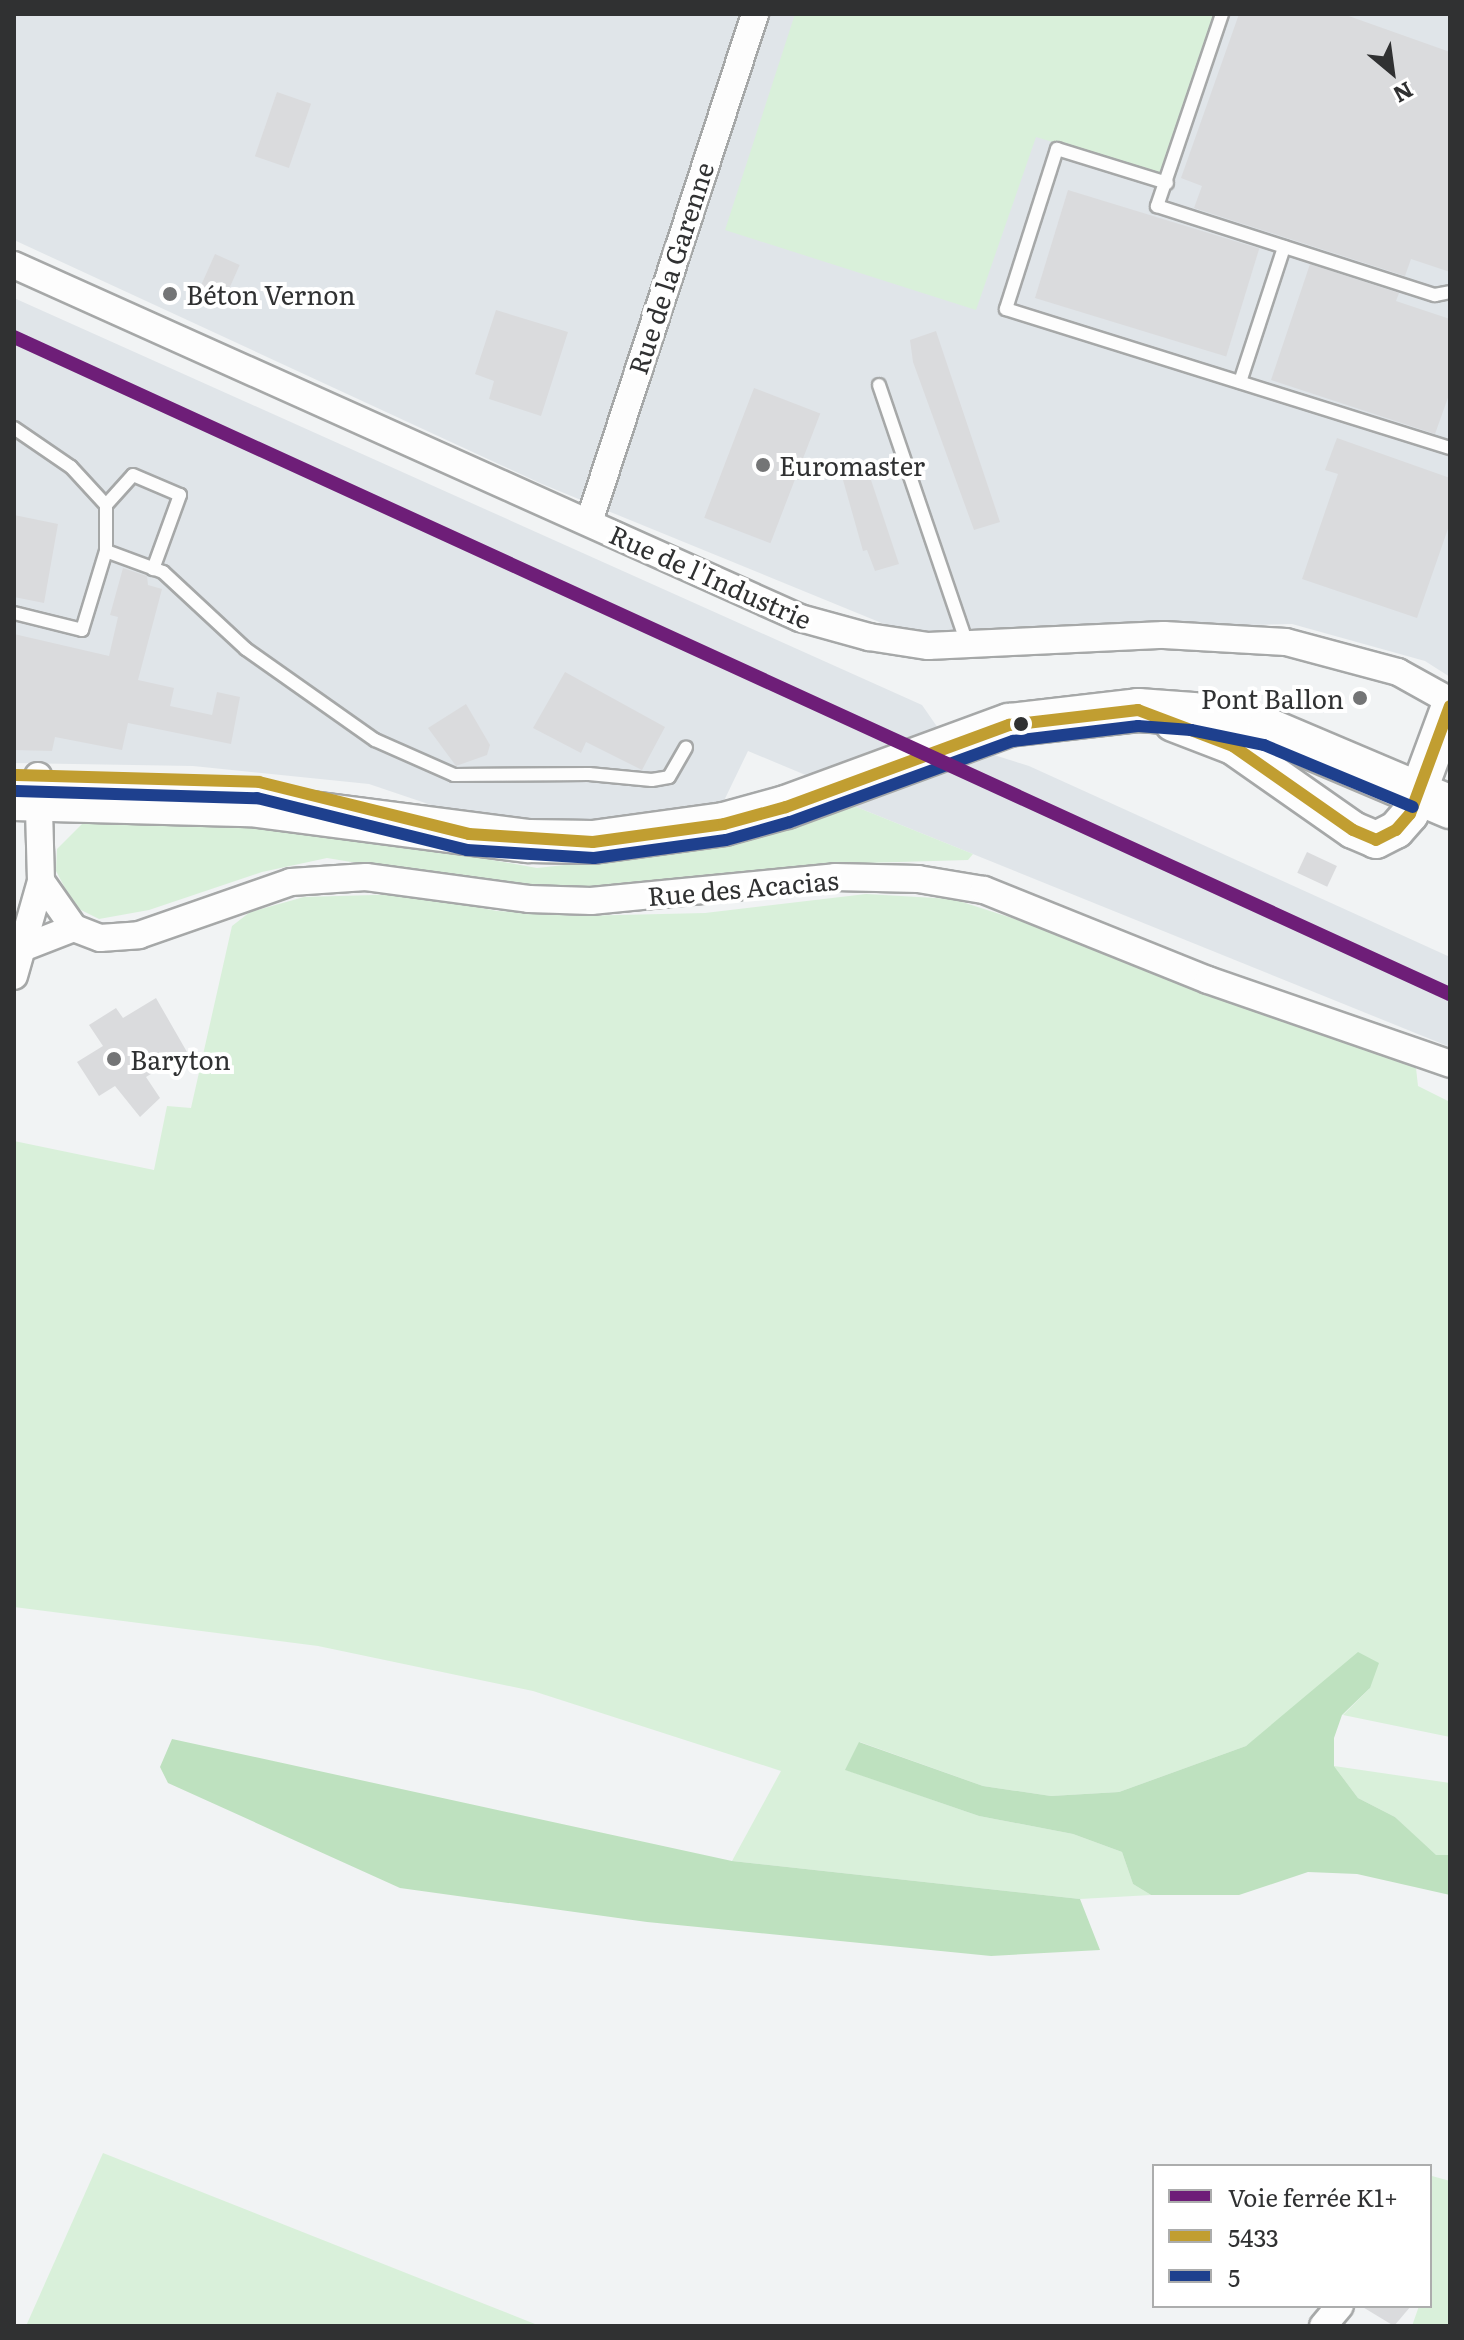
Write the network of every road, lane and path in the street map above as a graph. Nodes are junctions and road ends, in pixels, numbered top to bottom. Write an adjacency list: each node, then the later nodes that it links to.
1 (755, 14): 12 (street, Rue de la Garenne)
2 (1222, 14): 3 (lane)
3 (1167, 183): 4 (lane); 7 (lane)
4 (1284, 247): 6 (lane); 7 (lane)
5 (14, 265): 12 (street, Rue de l'Industrie)
6 (1450, 292)
7 (1240, 382): 10 (lane)
8 (879, 385): 16 (lane)
9 (14, 428): 11 (lane)
10 (1450, 448)
11 (106, 505): 13 (lane); 14 (lane)
12 (589, 522): 16 (street, Rue de l'Industrie)
13 (106, 551): 14 (lane); 15 (lane)
14 (153, 569): 19 (lane)
15 (14, 613)
16 (968, 646): 17 (street, Rue de l'Industrie)
17 (1450, 704): 21 (main road)
18 (1138, 710): 20 (main road); 21 (main road); 21 (main road)
19 (686, 748)
20 (26, 787): 22 (street)
21 (1435, 799)
22 (41, 881): 23 (street); 24 (street)
23 (74, 928): 24 (street); 26 (street, Rue des Acacias)
24 (20, 949): 25 (street)
25 (14, 976)
26 (1450, 1064)
27 (1338, 2308): 28 (street)
28 (1323, 2326)

